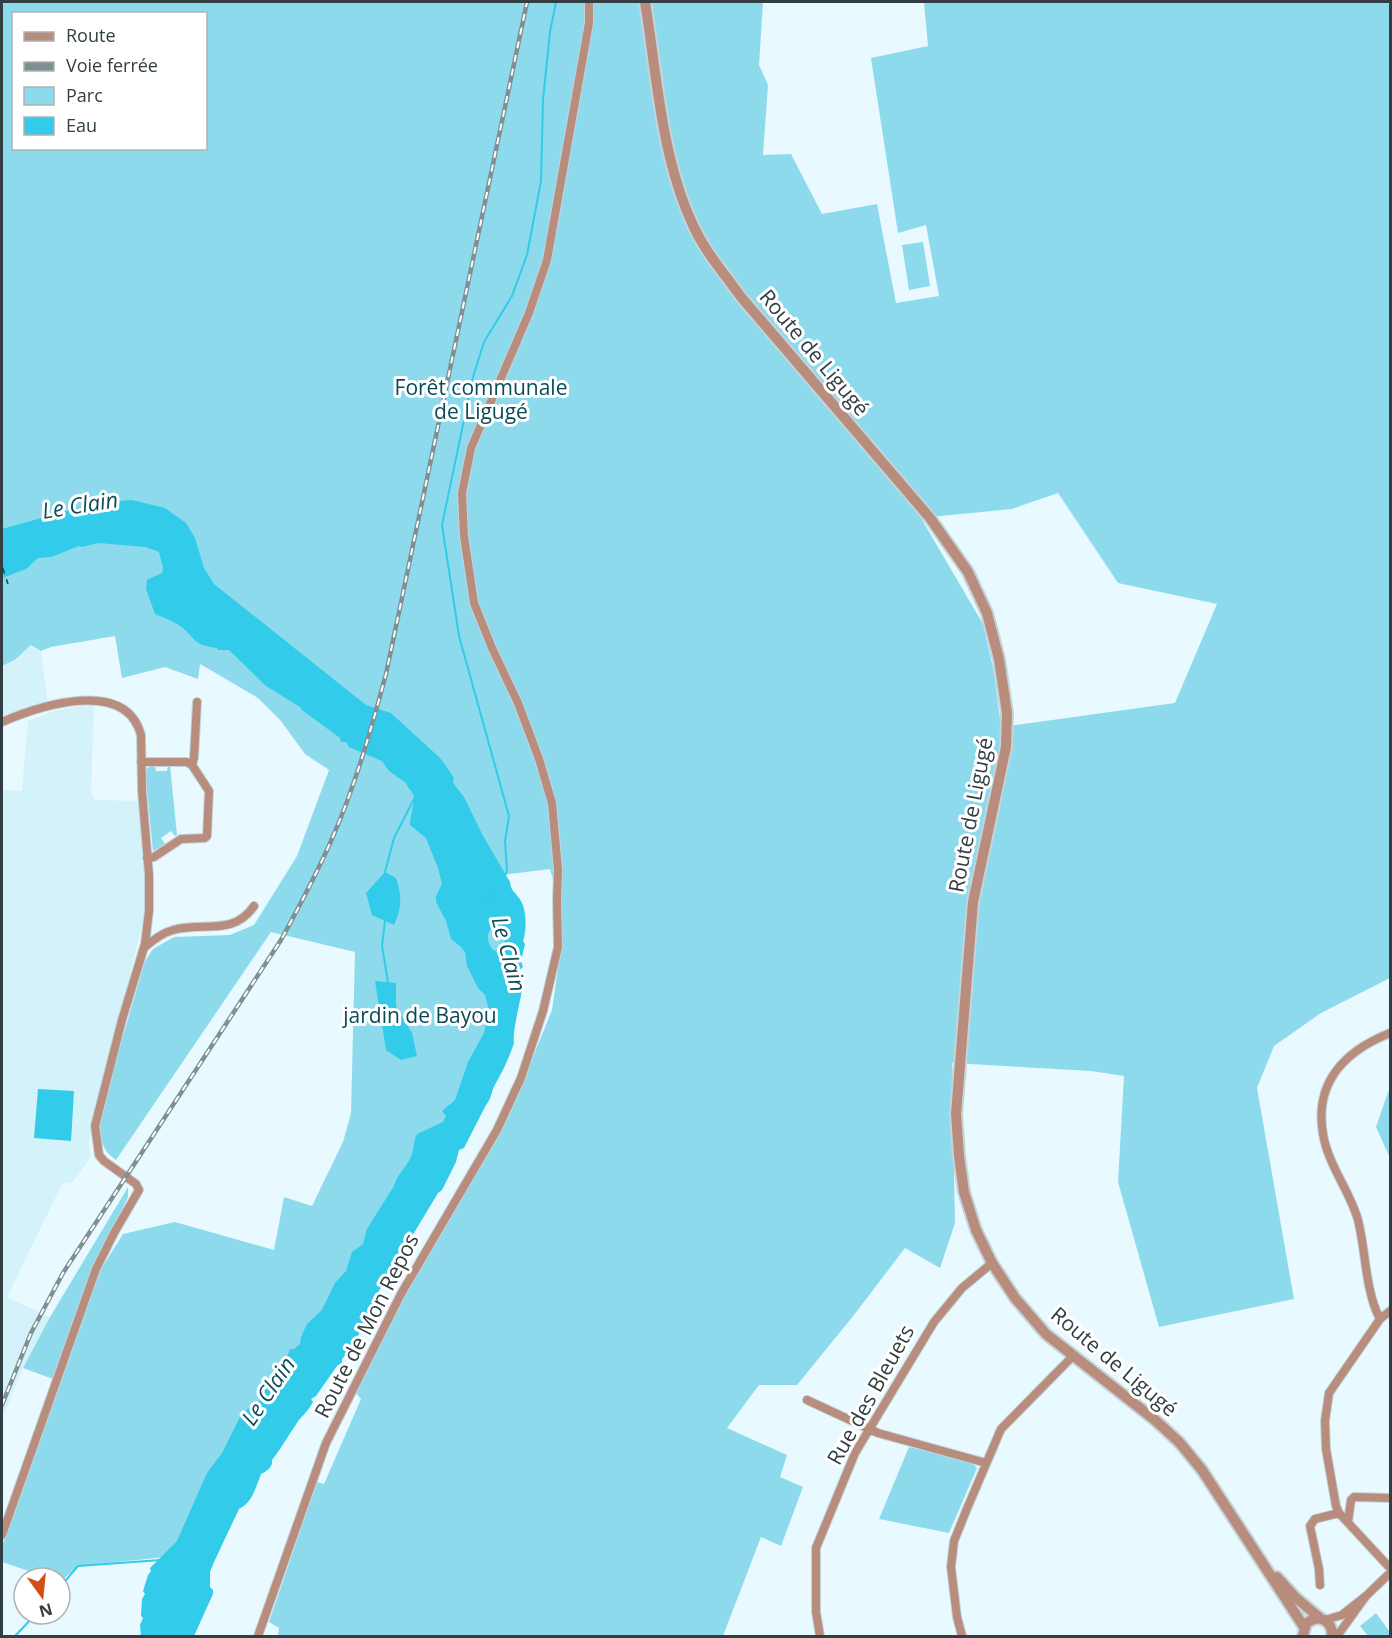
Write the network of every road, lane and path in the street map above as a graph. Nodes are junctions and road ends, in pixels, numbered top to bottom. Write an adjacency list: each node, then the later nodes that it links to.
1 (589, 2): 29 (street, Route de Mon Repos)
2 (645, 2): 11 (street, Route de Ligugé)
3 (197, 702): 6 (street)
4 (2, 722): 5 (street)
5 (141, 762): 6 (street); 7 (street)
6 (192, 765): 7 (street)
7 (147, 858): 9 (street)
8 (254, 906): 9 (street)
9 (144, 948): 21 (street)
10 (1390, 1033): 13 (street)
11 (992, 1263): 14 (street, Route de Ligugé); 16 (street, Rue des Bleuets)
12 (1390, 1311): 13 (street)
13 (1380, 1319): 19 (street)
14 (1073, 1356): 17 (street); 22 (street, Route de Ligugé)
15 (807, 1400): 16 (street)
16 (870, 1429): 17 (street); 30 (street, Rue des Bleuets)
17 (986, 1463): 31 (street)
18 (1390, 1498): 20 (street)
19 (1339, 1513): 20 (street); 25 (street)
20 (1348, 1522): 23 (street)
21 (2, 1535)
22 (1260, 1559): 27 (street, Route de Ligugé); 28 (street, Route de Ligugé)
23 (1390, 1568)
24 (1390, 1573): 26 (street)
25 (1320, 1585)
26 (1366, 1596): 27 (street); 32 (street)
27 (1323, 1619): 28 (street, Route de Ligugé); 32 (street, Route de Ligugé)
28 (1303, 1632)
29 (258, 1636)
30 (820, 1636)
31 (962, 1636)
32 (1332, 1636)

